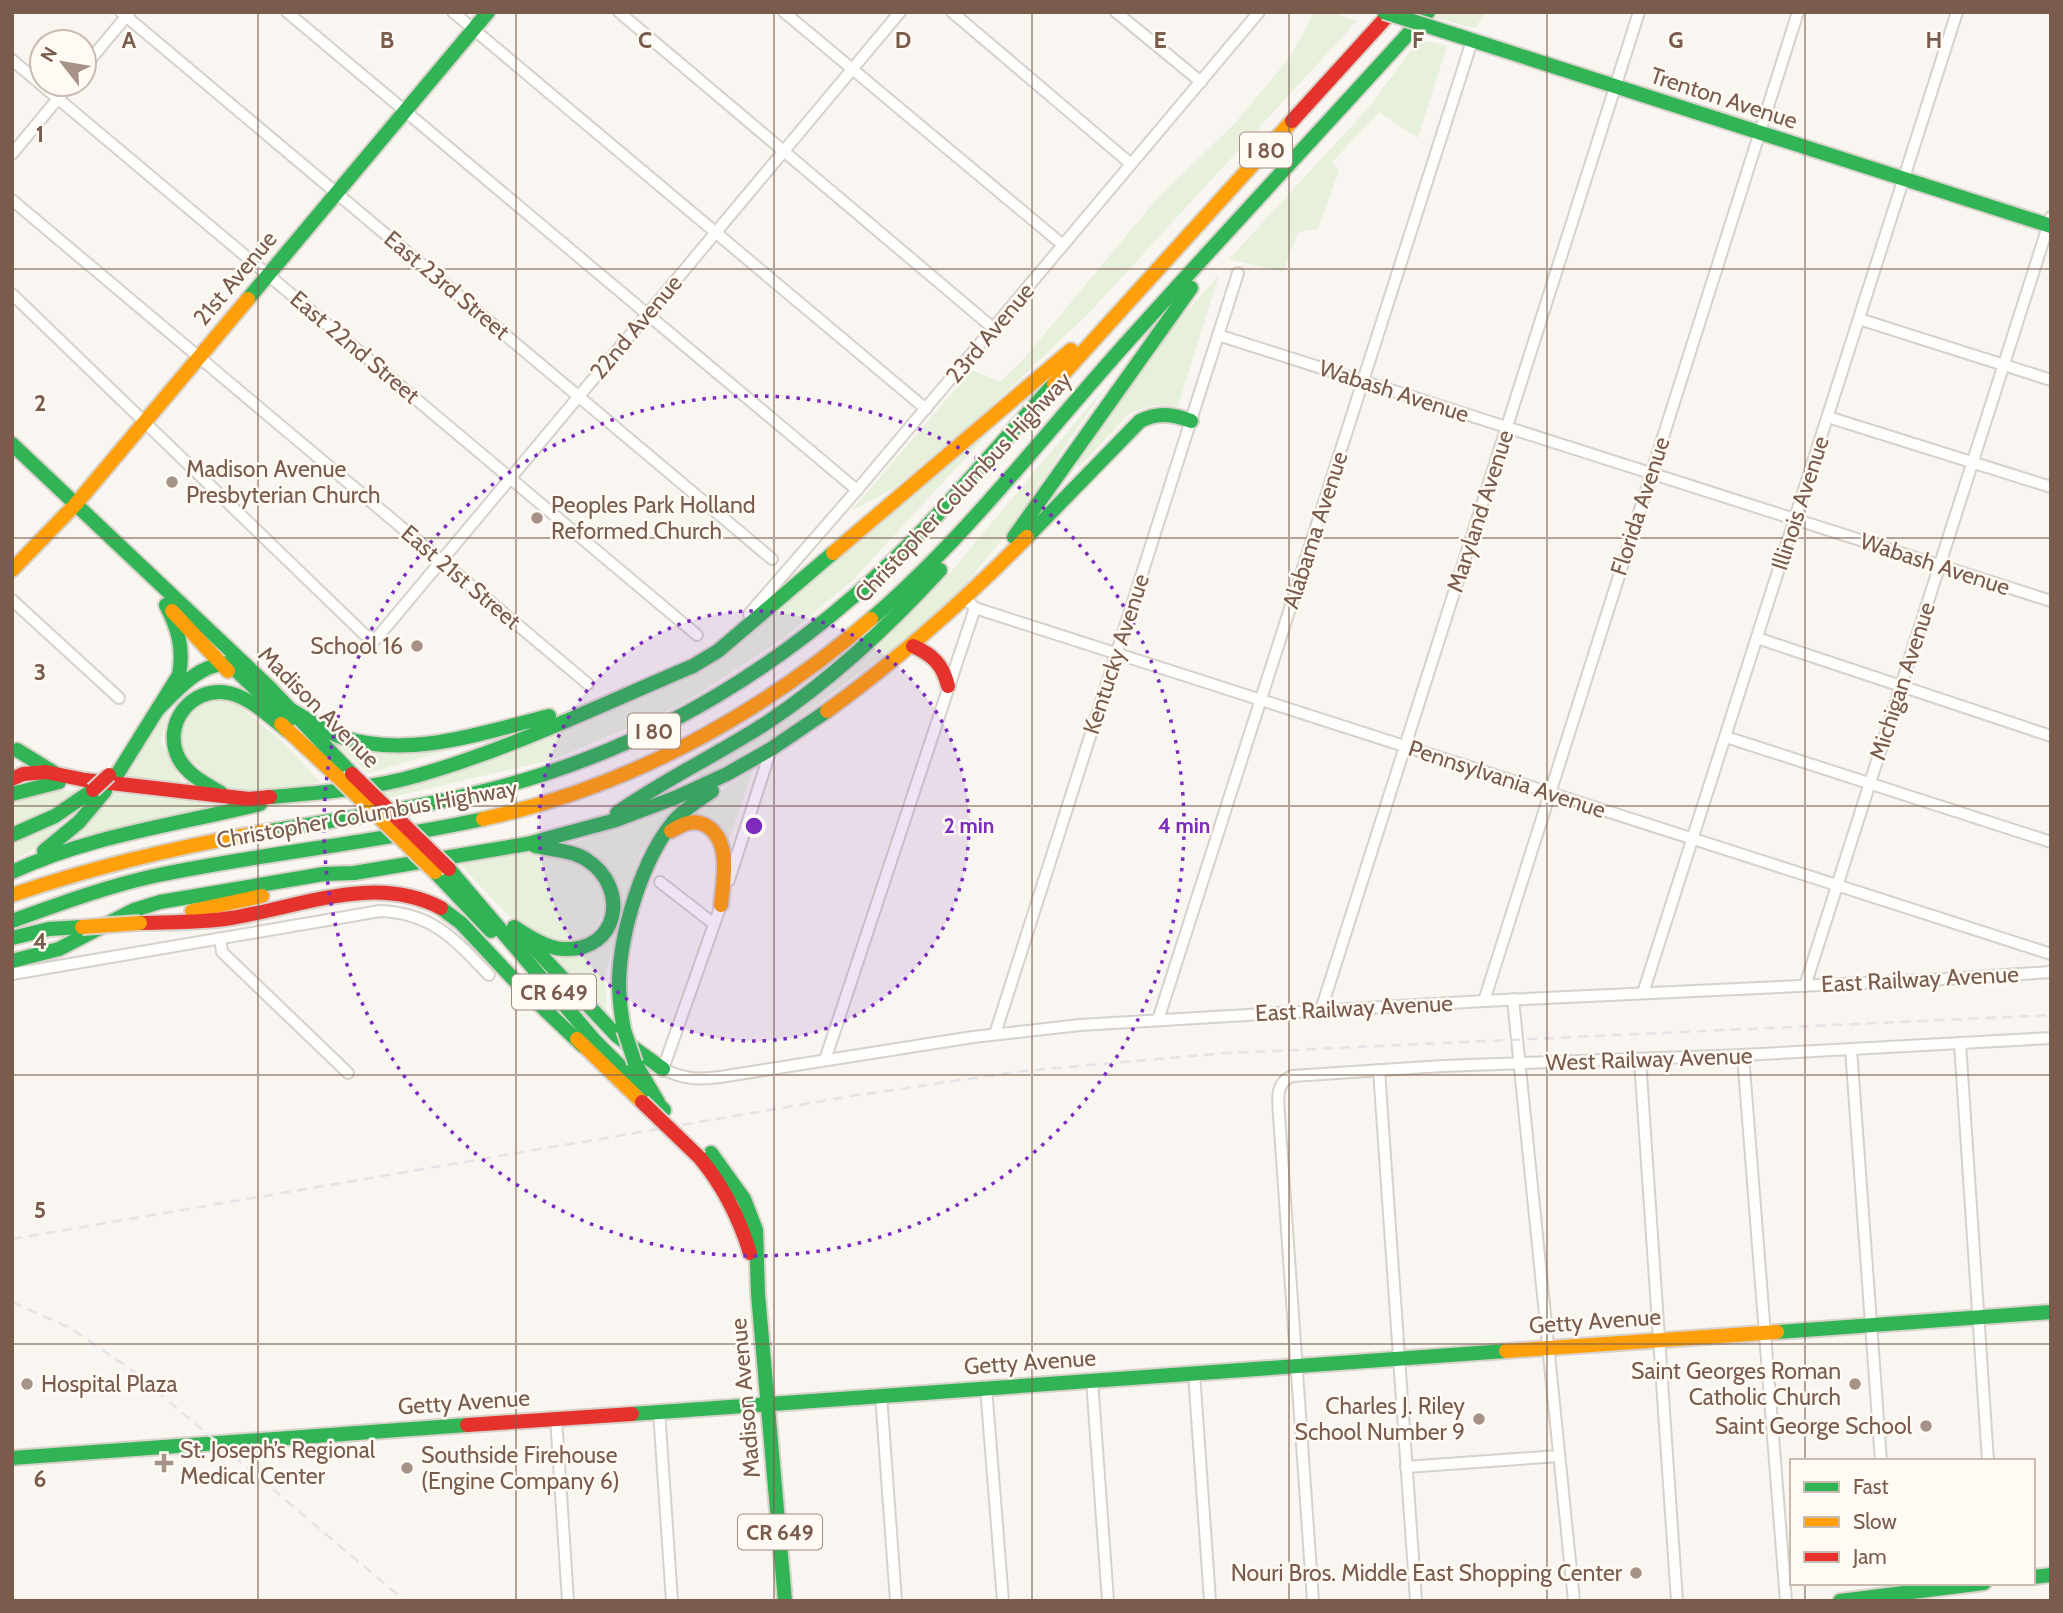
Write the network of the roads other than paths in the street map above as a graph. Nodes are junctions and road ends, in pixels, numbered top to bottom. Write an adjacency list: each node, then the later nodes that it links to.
1 (287, 12): 26 (street)
2 (453, 12): 17 (street)
3 (488, 12): 17 (main road, 21st Avenue)
4 (619, 12): 28 (street)
5 (784, 12): 21 (street)
6 (900, 12): 21 (street, 22nd Avenue)
7 (952, 12): 30 (street)
8 (1116, 12): 23 (street)
9 (1259, 12): 23 (street, 23rd Avenue)
10 (1384, 12): 18 (main road, Trenton Avenue, bridge)
11 (1391, 12): 40 (main road, Christopher Columbus Highway / I 80)
12 (1428, 12): 35 (main road, Christopher Columbus Highway / I 80)
13 (1639, 12): 24 (street, Maryland Avenue)
14 (1798, 12): 27 (street, Florida Avenue)
15 (1957, 12): 31 (street, Illinois Avenue)
16 (126, 14): 19 (street); 32 (street, East 23rd Street)
17 (473, 30): 26 (main road, 21st Avenue); 36 (street)
18 (1465, 38): 24 (main road, Trenton Avenue); 50 (street, Alabama Avenue)
19 (98, 49)
20 (12, 60): 22 (street, East 22nd Street)
21 (852, 69): 28 (street, 22nd Avenue); 37 (street)
22 (28, 73)
23 (1200, 82): 30 (street, 23rd Avenue)
24 (1616, 86): 27 (main road, Trenton Avenue); 56 (street, Maryland Avenue)
25 (58, 98): 29 (street); 38 (street, East 22nd Street)
26 (405, 111): 32 (main road, 21st Avenue); 42 (street)
27 (1760, 133): 31 (main road, Trenton Avenue); 59 (street, Florida Avenue)
28 (784, 150): 36 (street, 22nd Avenue); 44 (street)
29 (12, 154)
30 (1131, 164): 37 (street, 23rd Avenue)
31 (1904, 180): 34 (main road, Trenton Avenue); 43 (street, Illinois Avenue)
32 (336, 193): 38 (main road, 21st Avenue); 51 (street, East 23rd Street)
33 (12, 200): 47 (street, East 21st Street)
34 (2050, 222): 48 (street, Michigan Avenue)
35 (1236, 225): 46 (main road, Christopher Columbus Highway / I 80); 70 (main road)
36 (715, 232): 42 (street, 22nd Avenue); 52 (street)
37 (1063, 245): 44 (street, 23rd Avenue)
38 (268, 273): 47 (main road, 21st Avenue); 60 (street, East 22nd Street)
39 (1238, 274): 45 (street, Kentucky Avenue)
40 (1142, 287): 78 (main road); 118 (main road, Christopher Columbus Highway / I 80)
41 (12, 294): 55 (street)
42 (647, 314): 51 (street, 22nd Avenue); 62 (street)
43 (1859, 319): 48 (street); 53 (street, Illinois Avenue)
44 (993, 328): 52 (street, 23rd Avenue)
45 (1218, 335): 50 (street, Wabash Avenue); 54 (street, Kentucky Avenue)
46 (1121, 349): 107 (main road); 120 (main road, Christopher Columbus Highway / I 80)
47 (199, 356): 55 (main road, 21st Avenue); 67 (street, East 21st Street)
48 (2003, 365): 49 (street); 58 (street, Michigan Avenue)
49 (2051, 380)
50 (1363, 381): 56 (street, Wabash Avenue); 85 (street, Alabama Avenue)
51 (579, 395): 60 (street, 22nd Avenue); 66 (street, East 23rd Street)
52 (926, 409): 62 (street, 23rd Avenue)
53 (1828, 417): 58 (street); 64 (street, Illinois Avenue)
54 (1191, 421): 70 (main road); 79 (street, Kentucky Avenue)
55 (144, 423): 63 (main road, 21st Avenue); 67 (street, 22nd Avenue)
56 (1507, 427): 59 (street, Wabash Avenue); 93 (street, Maryland Avenue)
57 (12, 444): 63 (main road, Madison Avenue / CR 649)
58 (1972, 463): 61 (street); 68 (street, Michigan Avenue)
59 (1651, 473): 64 (street, Wabash Avenue); 103 (street, Florida Avenue)
60 (510, 478): 67 (street, 22nd Avenue); 75 (street, East 22nd Street)
61 (2051, 487)
62 (857, 490): 78 (street, 23rd Avenue)
63 (75, 505): 65 (main road, Madison Avenue / CR 649); 69 (main road, 21st Avenue)
64 (1795, 519): 68 (street, Wabash Avenue); 76 (street, Illinois Avenue)
65 (111, 539): 74 (main road, Madison Avenue / CR 649); 88 (main road, Madison Avenue / CR 649)
66 (772, 559)
67 (441, 560): 81 (street, East 21st Street)
68 (1939, 565): 72 (street, Wabash Avenue); 83 (street, Michigan Avenue)
69 (12, 570)
70 (982, 584): 73 (main road)
71 (12, 600): 84 (street)
72 (2051, 601)
73 (971, 603): 77 (main road); 79 (street, Pennsylvania Avenue); 82 (street)
74 (166, 605): 80 (main road, Madison Avenue / CR 649); 87 (main road)
75 (697, 635)
76 (1757, 638): 83 (street); 92 (street, Illinois Avenue)
77 (913, 646): 82 (main road); 95 (main road)
78 (718, 651): 86 (main road)
79 (1117, 654): 85 (street, Pennsylvania Avenue); 137 (street, Kentucky Avenue)
80 (219, 662): 87 (main road); 89 (main road, Madison Avenue / CR 649); 90 (main road)
81 (588, 684)
82 (948, 686): 143 (street)
83 (1901, 686): 91 (street); 101 (street, Michigan Avenue)
84 (119, 698)
85 (1259, 700): 93 (street, Pennsylvania Avenue); 136 (street, Alabama Avenue)
86 (604, 703): 88 (main road); 106 (main road)
87 (158, 709): 102 (main road, bridge)
88 (293, 711): 90 (main road, Madison Avenue / CR 649)
89 (288, 731): 99 (main road, Madison Avenue / CR 649); 105 (main road)
90 (316, 735): 99 (main road, Madison Avenue / CR 649)
91 (2051, 736)
92 (1726, 737): 101 (street); 109 (street, Illinois Avenue)
93 (1405, 746): 103 (street, Pennsylvania Avenue); 135 (street, Maryland Avenue)
94 (15, 748): 97 (street); 98 (main road)
95 (771, 749): 96 (main road); 119 (street)
96 (751, 760): 107 (main road); 110 (main road)
97 (12, 769)
98 (57, 774): 100 (main road); 102 (main road)
99 (345, 776): 114 (main road, Madison Avenue / CR 649, bridge)
100 (12, 779)
101 (1870, 784): 111 (street); 117 (street, Michigan Avenue)
102 (94, 787): 104 (main road); 105 (main road); 108 (main road); 113 (main road)
103 (1549, 793): 109 (street, Pennsylvania Avenue); 134 (street, Florida Avenue)
104 (12, 794)
105 (225, 795): 106 (main road)
106 (288, 796): 113 (main road)
107 (602, 824): 112 (main road)
108 (12, 835)
109 (1694, 838): 117 (street, Pennsylvania Avenue); 132 (street, Illinois Avenue)
110 (660, 841): 119 (main road); 149 (main road, bridge)
111 (2051, 842)
112 (527, 844): 115 (main road); 123 (main road)
113 (16, 870)
114 (442, 870): 123 (main road); 140 (main road, Madison Avenue / CR 649); 149 (main road, Madison Avenue / CR 649)
115 (354, 873): 121 (main road); 127 (main road)
116 (660, 882): 122 (street)
117 (1838, 884): 126 (street, Pennsylvania Avenue); 131 (street, Michigan Avenue)
118 (12, 895)
119 (721, 905): 122 (street)
120 (12, 921)
121 (140, 923): 124 (main road, bridge); 140 (main road)
122 (713, 925): 146 (street)
123 (514, 927): 146 (main road)
124 (12, 937)
125 (220, 939): 129 (street); 130 (street); 148 (street)
126 (2051, 954)
127 (12, 961)
128 (2051, 972): 131 (street, East Railway Avenue)
129 (12, 974)
130 (489, 975)
131 (1805, 986): 132 (street, East Railway Avenue)
132 (1643, 993): 133 (street, East Railway Avenue)
133 (1513, 999): 134 (street, East Railway Avenue); 145 (street)
134 (1483, 1001): 135 (street, East Railway Avenue)
135 (1321, 1010): 136 (street, East Railway Avenue)
136 (1158, 1020): 137 (street, East Railway Avenue)
137 (995, 1034): 143 (street, East Railway Avenue)
138 (2051, 1038): 139 (street, West Railway Avenue)
139 (1960, 1043): 141 (street, West Railway Avenue); 152 (street)
140 (583, 1046): 150 (main road, Madison Avenue / CR 649, bridge)
141 (1851, 1049): 142 (street, West Railway Avenue); 153 (street)
142 (1743, 1055): 144 (street, West Railway Avenue); 154 (street)
143 (825, 1060): 146 (street, East Railway Avenue)
144 (1640, 1060): 145 (street, West Railway Avenue); 155 (street)
145 (1519, 1064): 147 (street, West Railway Avenue); 156 (street)
146 (663, 1069)
147 (1379, 1070): 157 (street); 158 (street, West Railway Avenue)
148 (348, 1073)
149 (661, 1106): 150 (main road, Madison Avenue / CR 649)
150 (705, 1155): 163 (main road, Madison Avenue / CR 649)
151 (2051, 1312): 152 (main road, Getty Avenue)
152 (1978, 1317): 153 (main road, Getty Avenue); 169 (street)
153 (1871, 1324): 154 (main road, Getty Avenue); 168 (street)
154 (1765, 1332): 155 (main road, Getty Avenue); 185 (street)
155 (1659, 1339): 156 (main road, Getty Avenue); 184 (street)
156 (1548, 1347): 157 (main road, Getty Avenue); 166 (street)
157 (1397, 1358): 158 (main road, Getty Avenue); 170 (street)
158 (1296, 1365): 159 (main road, Getty Avenue); 181 (street)
159 (1194, 1373): 160 (main road, Getty Avenue); 180 (street)
160 (1092, 1380): 161 (main road, Getty Avenue); 179 (street)
161 (986, 1387): 162 (main road, Getty Avenue); 178 (street)
162 (881, 1395): 163 (main road, Getty Avenue); 177 (street)
163 (770, 1403): 164 (main road, Getty Avenue); 176 (main road, Madison Avenue / CR 649)
164 (659, 1411): 165 (main road, Getty Avenue); 175 (street)
165 (556, 1418): 167 (main road, Getty Avenue); 174 (street)
166 (1559, 1455): 170 (street); 183 (street)
167 (12, 1458)
168 (1881, 1459)
169 (1988, 1459)
170 (1406, 1467): 182 (street)
171 (1975, 1585): 173 (main road)
172 (1890, 1589): 173 (main road); 186 (main road)
173 (1928, 1595)
174 (568, 1601)
175 (672, 1601)
176 (785, 1601)
177 (896, 1601)
178 (1003, 1601)
179 (1108, 1601)
180 (1210, 1601)
181 (1313, 1601)
182 (1416, 1601)
183 (1573, 1601)
184 (1677, 1601)
185 (1786, 1601)
186 (1840, 1601)

